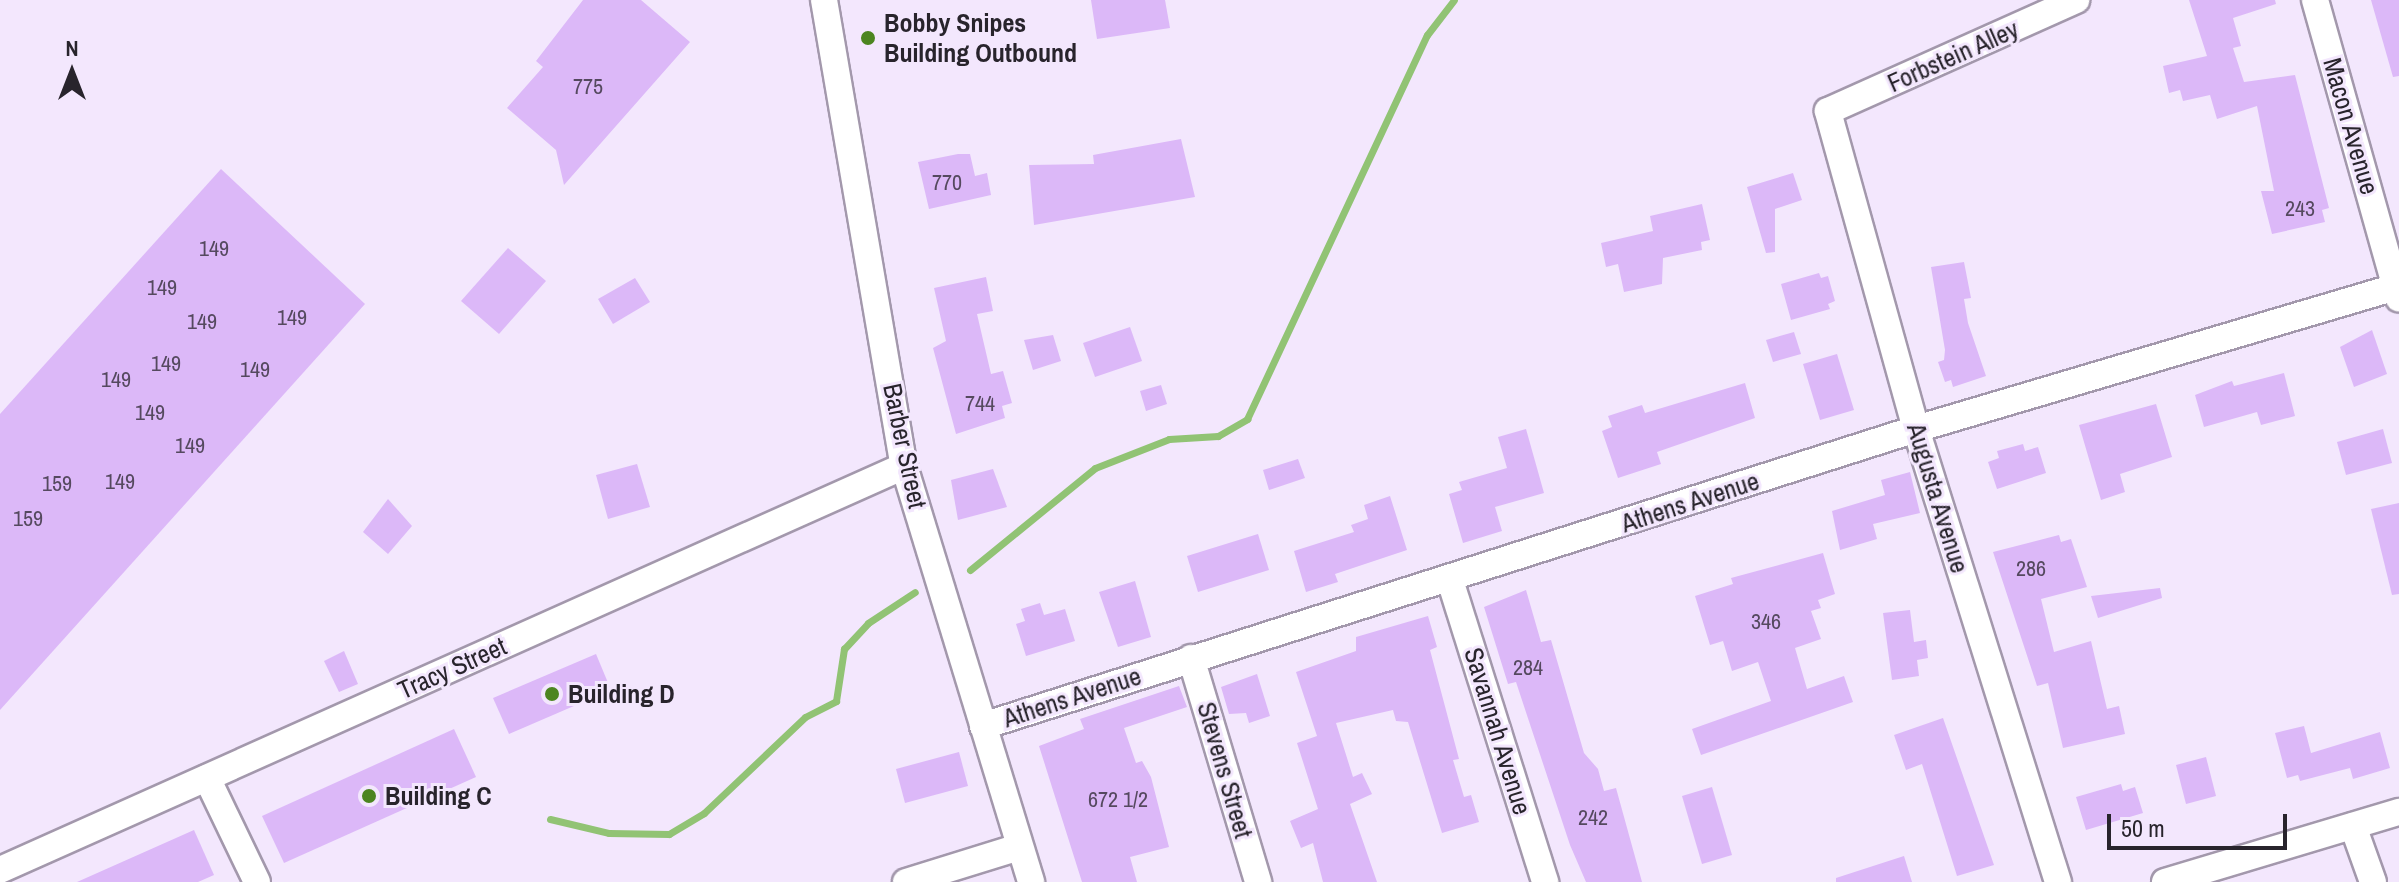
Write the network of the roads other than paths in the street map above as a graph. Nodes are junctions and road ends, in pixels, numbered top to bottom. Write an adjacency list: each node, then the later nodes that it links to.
1 (824, 0): 7 (street, Barber Street)
2 (2076, 0): 4 (street, Forbstein Alley)
3 (2315, 0): 5 (street, Macon Avenue)
4 (1828, 111): 6 (street, Augusta Avenue)
5 (2398, 291): 6 (street, Athens Avenue)
6 (1916, 429): 8 (street, Athens Avenue); 21 (street, Augusta Avenue)
7 (904, 466): 10 (street, Barber Street); 11 (street, Tracy Street)
8 (1450, 580): 9 (street, Athens Avenue); 20 (street, Savannah Avenue)
9 (1191, 658): 10 (street, Athens Avenue); 19 (street, Stevens Street)
10 (983, 726): 14 (street, Barber Street)
11 (207, 778): 15 (street, Tracy Street); 16 (street)
12 (2399, 812): 13 (street)
13 (2353, 826): 22 (street); 23 (street)
14 (1019, 847): 17 (street); 18 (street, Barber Street)
15 (0, 870)
16 (257, 882)
17 (906, 882)
18 (1031, 882)
19 (1258, 882)
20 (1545, 882)
21 (2058, 882)
22 (2165, 882)
23 (2373, 882)

